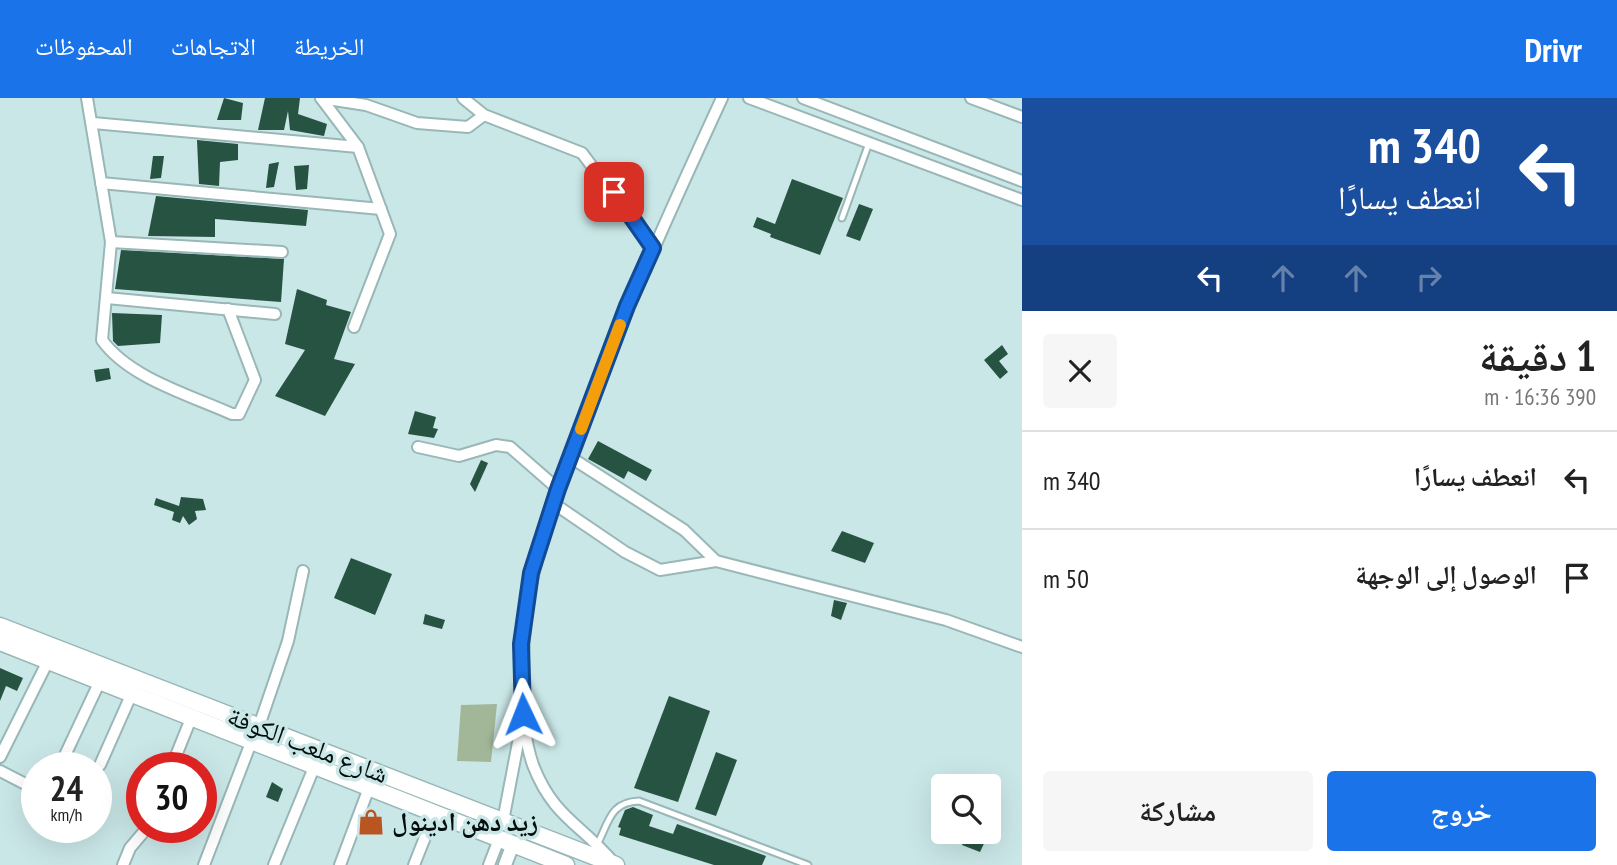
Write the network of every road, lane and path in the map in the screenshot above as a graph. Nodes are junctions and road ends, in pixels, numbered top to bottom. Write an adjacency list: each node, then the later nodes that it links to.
1 (87, 98): 9 (street)
2 (463, 98): 7 (street)
3 (722, 98): 20 (street)
4 (749, 98): 10 (street)
5 (803, 98): 12 (street)
6 (971, 98): 8 (street)
7 (484, 114): 11 (street); 20 (street)
8 (1022, 117)
9 (93, 123): 11 (street); 15 (street)
10 (869, 143): 13 (street); 18 (lane)
11 (358, 147): 17 (street)
12 (933, 147): 13 (street); 14 (street)
13 (927, 165): 16 (street)
14 (1022, 181)
15 (101, 183): 17 (street); 19 (street)
16 (1022, 200)
17 (381, 209): 25 (street)
18 (842, 218)
19 (111, 242): 21 (street); 22 (street)
20 (653, 248): 27 (street)
21 (282, 252)
22 (107, 298): 23 (street); 23 (street)
23 (228, 309): 24 (street)
24 (275, 314)
25 (354, 327)
26 (418, 447): 28 (street)
27 (570, 457): 28 (street); 30 (street)
28 (558, 489): 29 (street)
29 (553, 503): 30 (street); 38 (street)
30 (716, 561): 34 (street)
31 (303, 571): 40 (street)
32 (0, 626): 37 (main road, شارع ملعب الكوفة)
33 (0, 642): 35 (main road, شارع ملعب الكوفة)
34 (1022, 647)
35 (48, 661): 36 (main road, شارع ملعب الكوفة); 44 (street)
36 (100, 681): 37 (main road, شارع ملعب الكوفة); 41 (street)
37 (151, 694): 39 (main road, شارع ملعب الكوفة); 40 (main road, شارع ملعب الكوفة); 42 (street)
38 (523, 714): 50 (street); 53 (street)
39 (192, 716): 40 (main road, شارع ملعب الكوفة); 43 (street)
40 (256, 733): 45 (main road, شارع ملعب الكوفة); 50 (main road, شارع ملعب الكوفة); 56 (street)
41 (67, 752)
42 (109, 752)
43 (177, 752)
44 (0, 757)
45 (315, 765): 48 (main road, شارع ملعب الكوفة); 57 (street)
46 (0, 771): 47 (street)
47 (21, 782)
48 (370, 785): 49 (main road, شارع ملعب الكوفة); 58 (street)
49 (435, 812): 51 (main road, شارع ملعب الكوفة); 59 (street)
50 (503, 821): 63 (main road, شارع ملعب الكوفة)
51 (506, 842): 54 (main road, شارع ملعب الكوفة); 60 (street); 61 (street)
52 (134, 843): 55 (street)
53 (597, 845): 63 (street); 64 (lane)
54 (536, 860): 62 (main road, شارع ملعب الكوفة)
55 (123, 865)
56 (204, 865)
57 (274, 865)
58 (340, 865)
59 (414, 865)
60 (489, 865)
61 (505, 865)
62 (566, 865)
63 (616, 865)
64 (808, 865)

